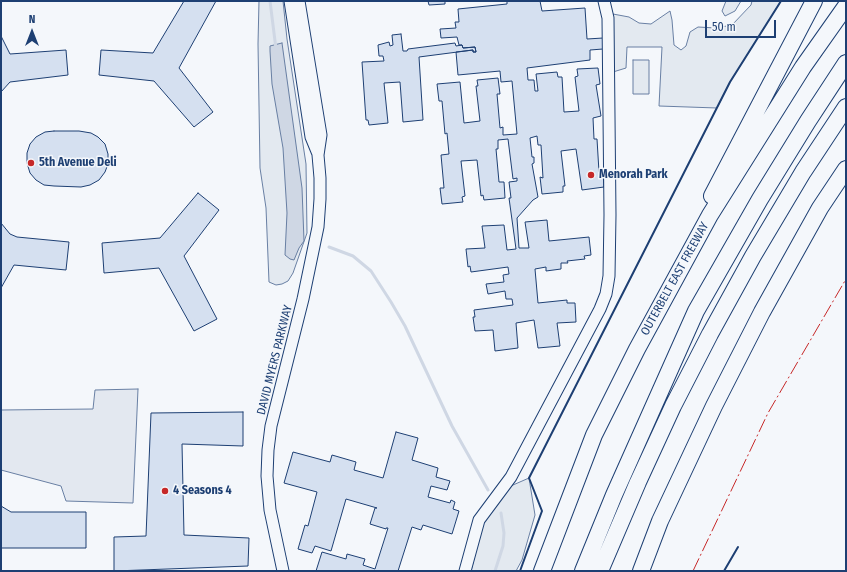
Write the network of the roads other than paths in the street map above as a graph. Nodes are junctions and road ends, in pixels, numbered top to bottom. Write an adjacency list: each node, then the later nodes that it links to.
1 (290, 1): 8 (street, DAVID MYERS PARKWAY)
2 (299, 1): 8 (street, DAVID MYERS PARKWAY)
3 (604, 1): 12 (street)
4 (814, 1): 10 (highway)
5 (846, 6): 10 (highway, OUTERBELT EAST FREEWAY)
6 (846, 63): 14 (highway)
7 (846, 107): 15 (highway)
8 (318, 155): 11 (street, DAVID MYERS PARKWAY)
9 (846, 169): 16 (highway)
10 (637, 349): 13 (highway, OUTERBELT EAST FREEWAY)
11 (283, 571)
12 (465, 571)
13 (542, 571)
14 (583, 571)
15 (600, 571)
16 (641, 571)

